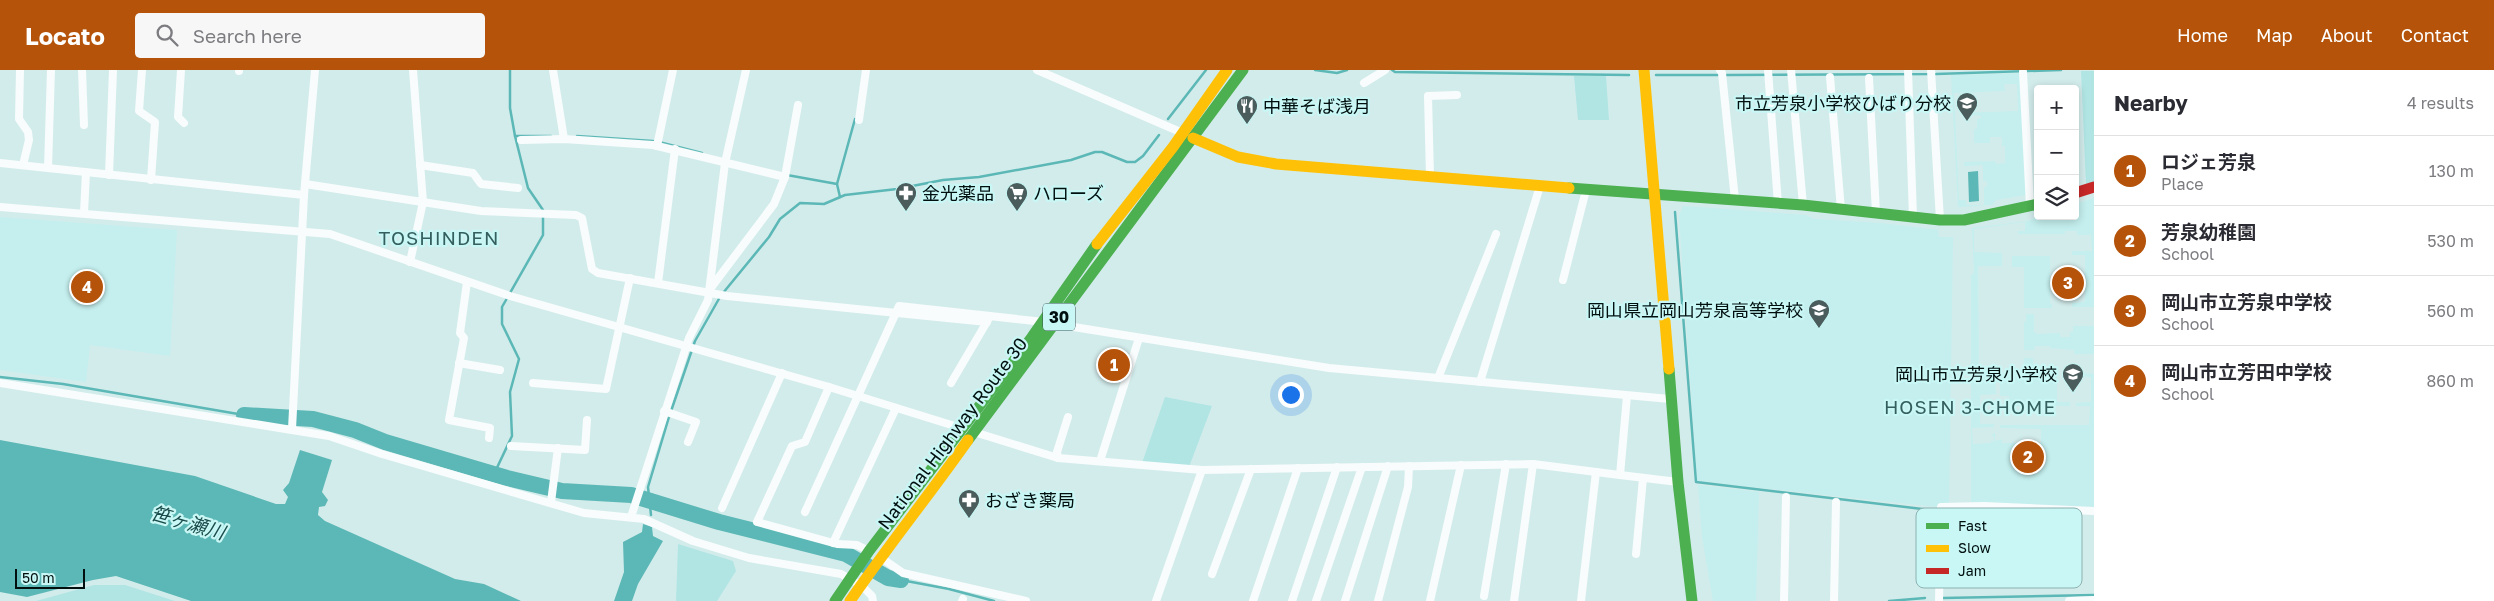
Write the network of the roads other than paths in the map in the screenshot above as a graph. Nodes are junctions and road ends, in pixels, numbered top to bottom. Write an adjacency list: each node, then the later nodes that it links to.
1 (20, 70): 40 (street)
2 (51, 70): 42 (street)
3 (82, 70): 31 (street)
4 (113, 70): 44 (street)
5 (142, 70): 47 (street)
6 (181, 70): 30 (street)
7 (315, 70): 48 (street)
8 (413, 70): 41 (street)
9 (553, 70): 33 (street)
10 (673, 70): 36 (street)
11 (746, 70): 38 (street)
12 (866, 70): 29 (street)
13 (1037, 70): 32 (street)
14 (1227, 70): 32 (main road, National Highway Route 30 / 30)
15 (1243, 70): 34 (main road, National Highway Route 30 / 30)
16 (1385, 70): 26 (street)
17 (1644, 70): 54 (main road)
18 (1720, 70): 56 (street)
19 (2023, 72): 60 (street)
20 (1768, 73): 58 (street)
21 (1792, 73): 59 (street)
22 (1908, 73): 65 (street)
23 (1931, 73): 66 (street)
24 (1830, 77): 62 (street)
25 (1868, 78): 64 (street)
26 (1364, 83)
27 (1457, 95): 46 (street)
28 (798, 105): 45 (street)
29 (859, 120)
30 (184, 123)
31 (84, 125)
32 (1182, 133): 34 (street); 77 (main road, National Highway Route 30 / 30)
33 (564, 137): 35 (street); 36 (street)
34 (1193, 138): 46 (main road); 78 (main road, National Highway Route 30 / 30)
35 (521, 140)
36 (658, 143): 37 (street)
37 (675, 149): 38 (street); 73 (street)
38 (725, 160): 45 (street); 74 (street)
39 (0, 163): 40 (street)
40 (22, 165): 42 (street)
41 (420, 165): 51 (street); 57 (street)
42 (48, 168): 43 (street)
43 (86, 172): 44 (street); 63 (street)
44 (109, 175): 47 (street)
45 (786, 175): 74 (street)
46 (1430, 178): 49 (main road)
47 (151, 180): 55 (street)
48 (305, 184): 55 (street); 57 (street)
49 (1540, 186): 52 (main road); 86 (street)
50 (2094, 187): 53 (main road)
51 (518, 188)
52 (1586, 190): 54 (main road); 71 (street)
53 (2079, 192)
54 (1653, 195): 56 (main road); 93 (main road)
55 (304, 196): 67 (street)
56 (1735, 200): 58 (main road)
57 (423, 202): 69 (street); 70 (street)
58 (1778, 204): 59 (main road)
59 (1803, 205): 62 (main road)
60 (2034, 205): 66 (main road)
61 (0, 207): 63 (street)
62 (1841, 210): 64 (main road)
63 (84, 213): 67 (street)
64 (1876, 213): 65 (main road)
65 (1913, 217): 66 (main road)
66 (1940, 220)
67 (302, 231): 69 (street); 98 (street)
68 (1496, 234): 85 (street)
69 (410, 262): 72 (street)
70 (630, 278): 73 (street); 79 (street)
71 (1563, 280)
72 (467, 282): 79 (street); 82 (street)
73 (658, 283): 74 (street)
74 (709, 291): 75 (street); 81 (street)
75 (895, 314): 76 (street); 91 (street)
76 (988, 319): 77 (street); 89 (street)
77 (1042, 322): 78 (street); 99 (main road, National Highway Route 30 / 30)
78 (1054, 324): 80 (street); 100 (main road, National Highway Route 30 / 30)
79 (620, 327): 81 (street); 88 (street)
80 (1139, 338): 85 (street); 106 (street)
81 (692, 347): 84 (street); 95 (street)
82 (459, 363): 83 (street); 101 (street)
83 (500, 370)
84 (782, 374): 90 (street); 124 (street)
85 (1438, 378): 86 (street)
86 (1480, 382): 92 (street)
87 (0, 383): 98 (street)
88 (533, 383)
89 (951, 383)
90 (829, 387): 91 (street); 129 (street)
91 (858, 396): 94 (street); 127 (street)
92 (1628, 396): 93 (street); 118 (street)
93 (1670, 399): 120 (main road)
94 (896, 408): 99 (street); 129 (street)
95 (666, 411): 102 (street); 128 (street)
96 (1068, 418): 105 (street)
97 (587, 420): 104 (street)
98 (292, 427): 122 (street)
99 (963, 428): 100 (street); 130 (main road, National Highway Route 30 / 30)
100 (975, 432): 105 (street); 132 (main road, National Highway Route 30 / 30)
101 (489, 438)
102 (688, 442)
103 (511, 446): 104 (street)
104 (558, 448): 122 (street)
105 (1058, 458): 106 (street)
106 (1100, 462): 116 (street)
107 (1506, 464): 108 (street); 109 (street); 137 (street)
108 (1533, 464): 117 (street); 150 (street)
109 (1461, 465): 111 (street); 149 (street)
110 (1388, 466): 111 (street); 113 (street); 147 (street)
111 (1409, 466): 148 (street)
112 (1337, 467): 113 (street); 114 (street); 145 (street)
113 (1362, 467): 146 (street)
114 (1298, 468): 115 (street); 144 (street)
115 (1250, 469): 116 (street); 133 (street)
116 (1202, 470): 143 (street)
117 (1596, 472): 118 (street); 151 (street)
118 (1620, 475): 119 (street)
119 (1643, 478): 120 (street); 131 (street)
120 (1678, 482): 152 (main road)
121 (1786, 496): 153 (street)
122 (552, 499): 128 (street)
123 (1836, 502): 154 (street)
124 (722, 508)
125 (1941, 508): 126 (street)
126 (2039, 508)
127 (805, 512)
128 (631, 517): 134 (street)
129 (833, 543): 130 (street)
130 (867, 554): 134 (main road, National Highway Route 30 / 30)
131 (1636, 554)
132 (878, 560): 135 (main road, National Highway Route 30 / 30); 142 (street)
133 (1212, 574)
134 (853, 575): 135 (street); 139 (main road, National Highway Route 30 / 30)
135 (863, 582): 140 (main road, National Highway Route 30 / 30); 141 (street)
136 (1939, 588): 155 (street)
137 (1484, 596)
138 (2094, 600): 156 (street)
139 (835, 601)
140 (850, 601)
141 (873, 601)
142 (1026, 601)
143 (1156, 601)
144 (1253, 601)
145 (1292, 601)
146 (1316, 601)
147 (1345, 601)
148 (1378, 601)
149 (1430, 601)
150 (1514, 601)
151 (1581, 601)
152 (1692, 601)
153 (1784, 601)
154 (1834, 601)
155 (1939, 601)
156 (2068, 601)

